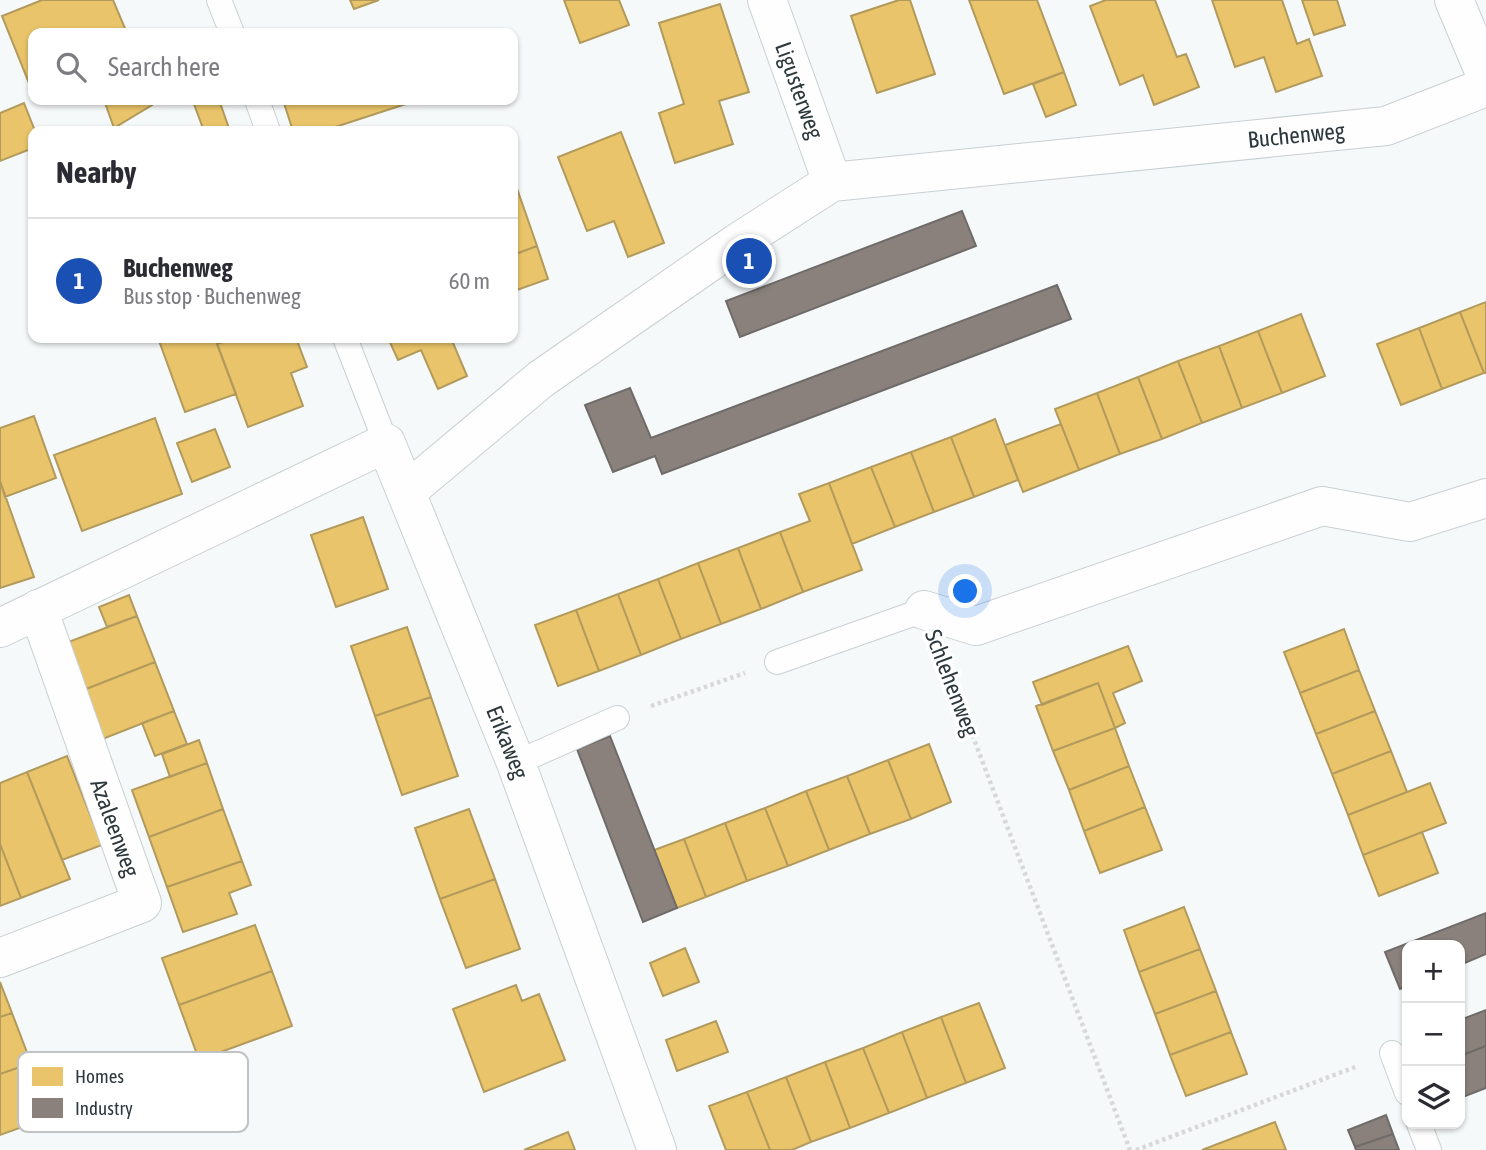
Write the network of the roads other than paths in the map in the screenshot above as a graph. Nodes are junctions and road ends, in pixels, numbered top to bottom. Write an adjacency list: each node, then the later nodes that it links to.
1 (219, 0): 4 (lane)
2 (766, 0): 9 (street, Ligusterweg)
3 (1454, 0): 5 (street)
4 (230, 28)
5 (1486, 76)
6 (1486, 87): 9 (street, Buchenweg)
7 (259, 105): 8 (lane)
8 (266, 126)
9 (832, 182): 12 (street, Buchenweg)
10 (347, 343): 11 (lane, Erikaweg)
11 (386, 443): 12 (street, Erikaweg); 14 (street)
12 (406, 492): 19 (street, Erikaweg)
13 (1486, 498): 15 (street, Schlehenweg)
14 (38, 609): 16 (street); 20 (street, Azaleenweg)
15 (924, 610): 17 (lane)
16 (0, 628)
17 (777, 662)
18 (617, 718): 19 (lane)
19 (516, 763): 24 (street, Erikaweg)
20 (0, 958)
21 (1392, 1053): 22 (lane)
22 (1402, 1080)
23 (1421, 1129): 25 (lane)
24 (657, 1150)
25 (1429, 1150)

